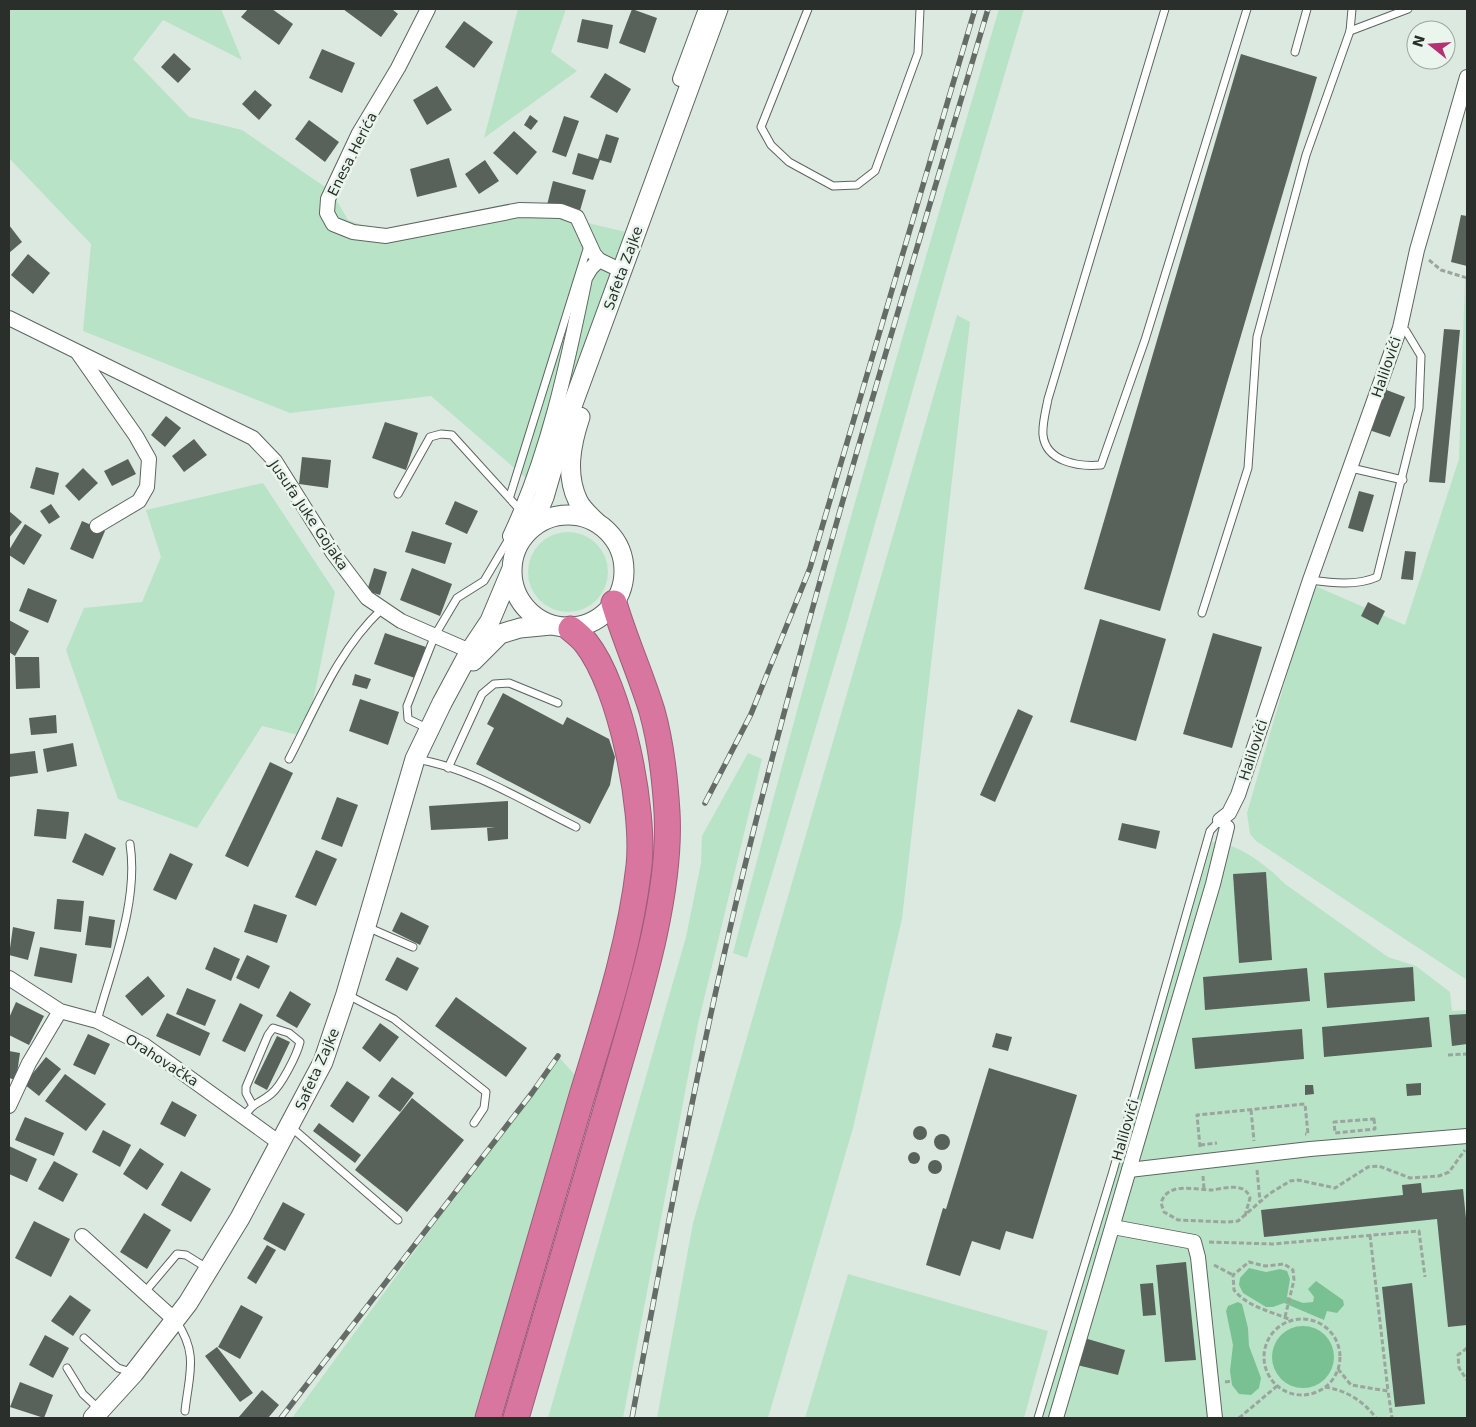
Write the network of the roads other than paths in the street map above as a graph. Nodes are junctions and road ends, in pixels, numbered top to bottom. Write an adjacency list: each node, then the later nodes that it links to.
1 (428, 9): 16 (street, Enesa Herića)
2 (706, 9): 15 (street)
3 (718, 9): 18 (main road, Safeta Zajke)
4 (729, 9): 27 (main road, Safeta Zajke)
5 (808, 9): 6 (lane)
6 (920, 9)
7 (1164, 9): 8 (lane)
8 (1247, 9)
9 (1307, 9): 13 (lane)
10 (1352, 9): 12 (lane)
11 (1408, 9): 12 (lane)
12 (1350, 32): 35 (lane)
13 (1295, 52)
14 (1467, 77): 20 (street, Halilovići)
15 (680, 79)
16 (588, 238): 17 (street); 25 (lane)
17 (599, 260): 18 (street); 26 (street)
18 (622, 271): 29 (main road, Safeta Zajke)
19 (9, 318): 21 (street, Jusufa Juke Gojaka)
20 (1400, 328): 22 (street, Halilovići); 23 (lane)
21 (76, 350): 28 (street); 34 (street, Jusufa Juke Gojaka)
22 (1351, 468): 23 (lane); 32 (street, Halilovići)
23 (1403, 480): 32 (lane)
24 (398, 494): 25 (lane)
25 (510, 496): 26 (lane)
26 (522, 511): 30 (street)
27 (596, 522): 29 (main road, Safeta Zajke); 33 (main road, Safeta Zajke)
28 (97, 526)
29 (531, 528): 30 (main road, Safeta Zajke)
30 (513, 543): 31 (main road, Safeta Zajke); 37 (lane)
31 (511, 571): 36 (main road, Safeta Zajke); 38 (main road, Safeta Zajke)
32 (1310, 580): 45 (street, Halilovići)
33 (614, 603): 36 (main road, Safeta Zajke); 74 (highway)
34 (382, 610): 37 (street, Jusufa Juke Gojaka); 42 (lane)
35 (1202, 613)
36 (561, 627): 39 (main road, Safeta Zajke); 73 (highway)
37 (436, 635): 38 (street, Jusufa Juke Gojaka); 41 (lane)
38 (470, 651): 39 (main road, Safeta Zajke)
39 (457, 678): 41 (main road, Safeta Zajke)
40 (558, 703): 44 (lane)
41 (429, 729): 43 (main road, Safeta Zajke)
42 (289, 759)
43 (415, 759): 44 (lane); 48 (main road, Safeta Zajke)
44 (448, 768): 46 (lane)
45 (1224, 824): 61 (street); 75 (lane, Halilovići)
46 (576, 827)
47 (130, 844): 53 (lane)
48 (365, 926): 49 (lane); 51 (main road, Safeta Zajke)
49 (413, 947)
50 (9, 978): 52 (street, Orahovačka)
51 (346, 994): 57 (lane); 58 (main road, Safeta Zajke)
52 (60, 1011): 53 (street, Orahovačka); 55 (street)
53 (97, 1022): 56 (street, Orahovačka)
54 (252, 1104): 54 (lane); 56 (lane)
55 (9, 1106)
56 (244, 1117): 60 (street, Orahovačka)
57 (474, 1122)
58 (290, 1127): 60 (main road, Safeta Zajke); 62 (lane)
59 (1467, 1136): 61 (street)
60 (281, 1144): 65 (main road, Safeta Zajke)
61 (1129, 1170): 63 (street)
62 (398, 1220)
63 (1113, 1226): 76 (street); 77 (street)
64 (82, 1236): 66 (street)
65 (209, 1269): 66 (lane); 67 (main road, Safeta Zajke)
66 (144, 1294): 67 (street)
67 (176, 1321): 70 (main road, Safeta Zajke); 71 (lane)
68 (84, 1338): 70 (lane)
69 (67, 1368): 72 (lane)
70 (134, 1373): 72 (main road, Safeta Zajke)
71 (185, 1411)
72 (97, 1414)
73 (488, 1418)
74 (516, 1418)
75 (1038, 1418)
76 (1056, 1418)
77 (1215, 1418)

